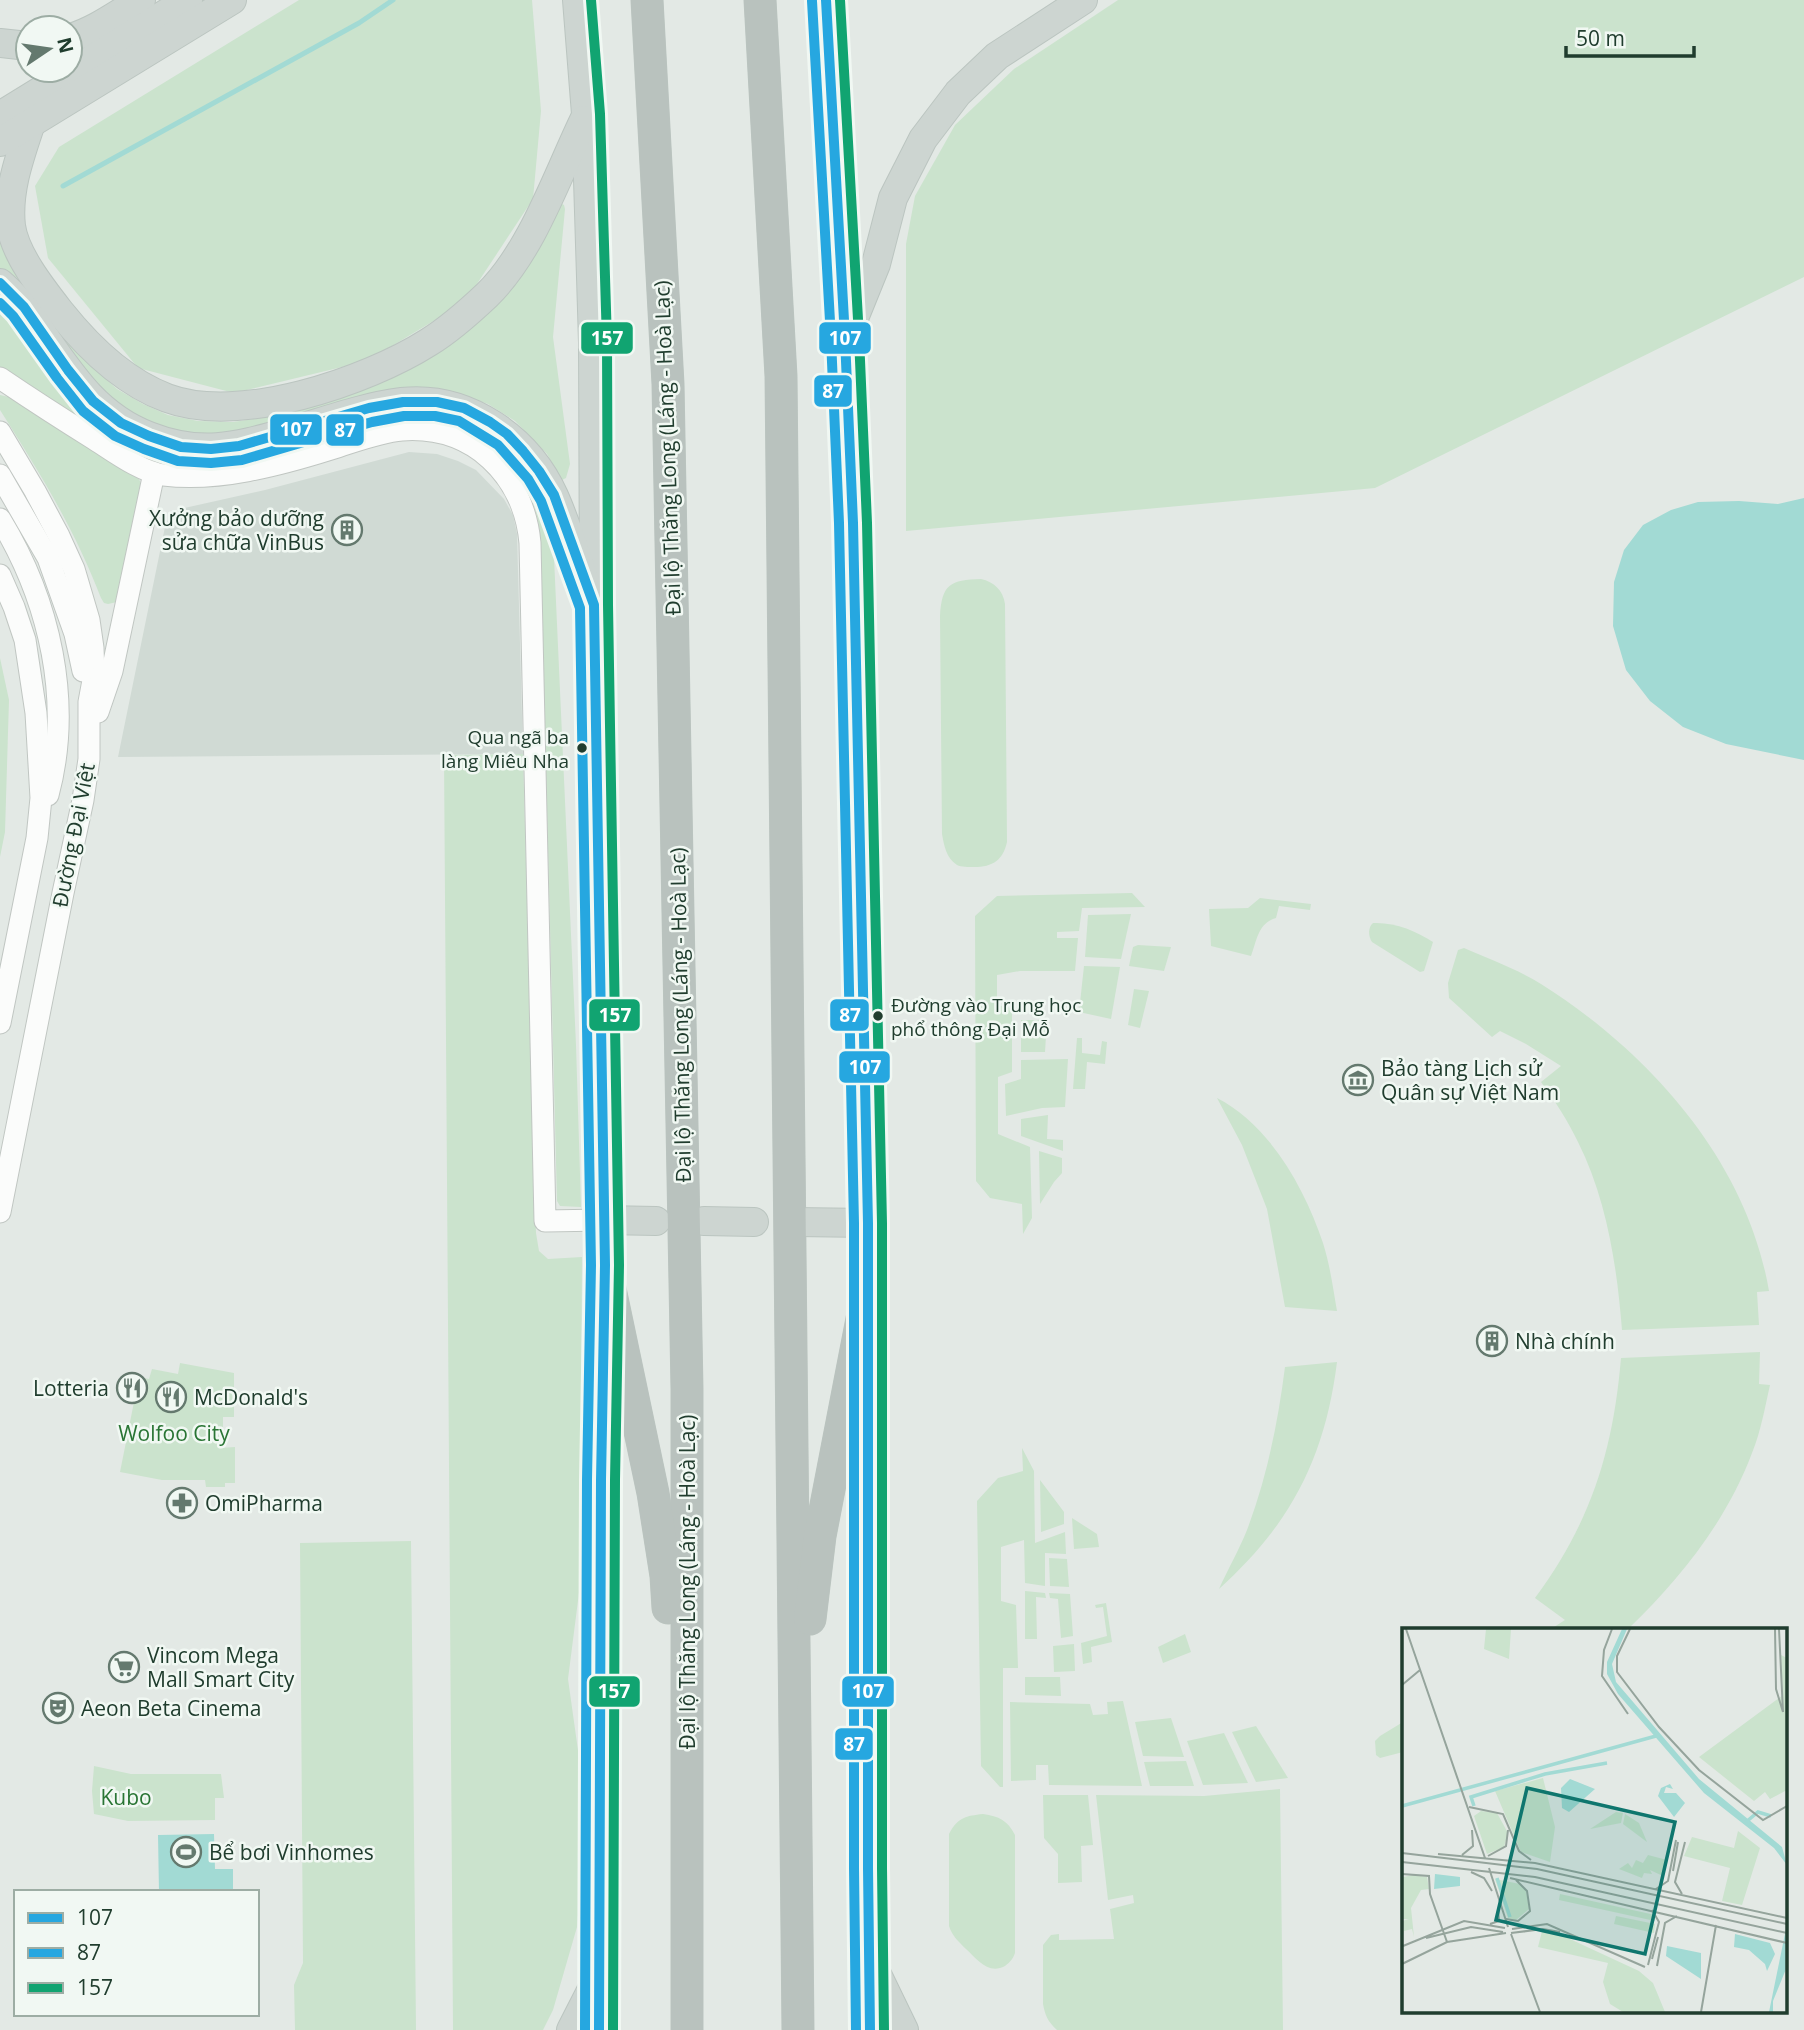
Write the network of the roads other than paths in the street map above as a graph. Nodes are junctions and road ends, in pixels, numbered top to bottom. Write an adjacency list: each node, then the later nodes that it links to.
1 (141, 0): 9 (main road)
2 (188, 0): 10 (main road)
3 (232, 0): 10 (main road)
4 (577, 0): 12 (main road)
5 (648, 0): 42 (highway, Đại lộ Thăng Long (Láng - Hoà Lạc))
6 (760, 0): 37 (highway)
7 (826, 0): 16 (main road)
8 (1083, 0): 16 (main road)
9 (84, 33)
10 (67, 87): 11 (main road)
11 (19, 107): 12 (main road); 13 (main road); 14 (main road)
12 (586, 114): 23 (main road)
13 (0, 116)
14 (0, 142)
15 (0, 283): 23 (main road)
16 (845, 338): 34 (main road)
17 (0, 378): 19 (street)
18 (0, 432): 24 (street, Đường Đại Việt)
19 (154, 473): 25 (street); 29 (street)
20 (0, 475): 24 (street)
21 (0, 519): 26 (street)
22 (0, 575): 26 (street, Đường Đại Việt)
23 (594, 605): 29 (main road)
24 (89, 702): 25 (street, Đường Đại Việt)
25 (89, 737): 28 (street, Đường Đại Việt)
26 (37, 838): 27 (street, Đường Đại Việt)
27 (0, 1023)
28 (0, 1212)
29 (604, 1220): 30 (main road); 35 (main road)
30 (656, 1221)
31 (704, 1222): 32 (main road)
32 (754, 1222)
33 (796, 1222): 34 (main road)
34 (868, 1223): 36 (main road)
35 (605, 1265): 39 (main road); 42 (highway)
36 (868, 1288): 37 (highway); 38 (main road)
37 (797, 1941): 43 (highway)
38 (868, 1956): 44 (main road); 45 (main road)
39 (598, 1975): 40 (main road); 41 (main road)
40 (570, 2030)
41 (599, 2030)
42 (685, 2030)
43 (797, 2030)
44 (870, 2030)
45 (904, 2030)

